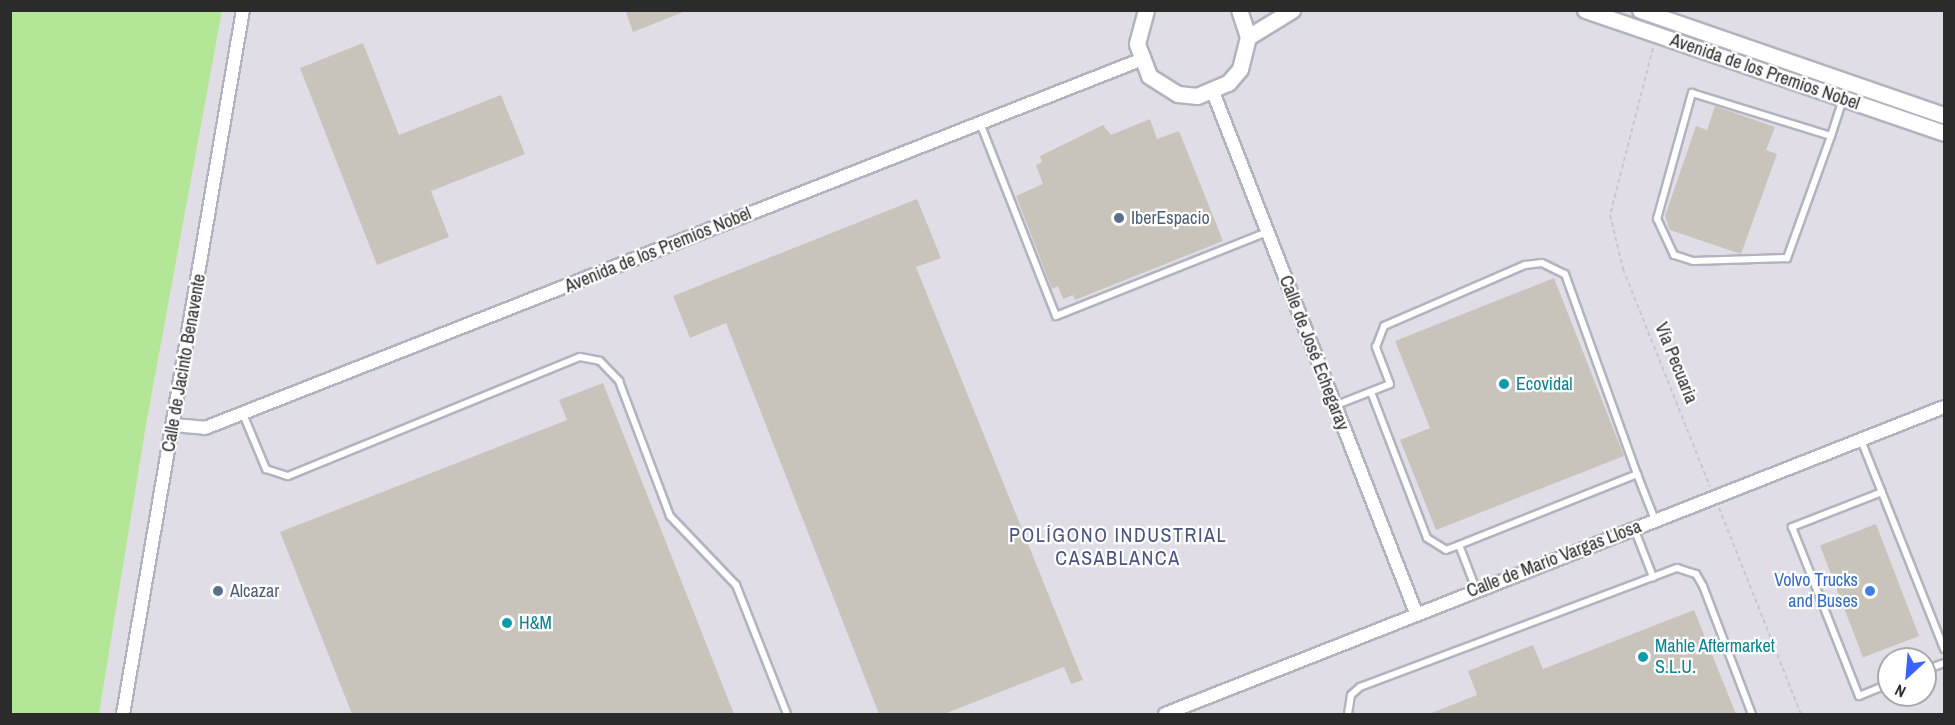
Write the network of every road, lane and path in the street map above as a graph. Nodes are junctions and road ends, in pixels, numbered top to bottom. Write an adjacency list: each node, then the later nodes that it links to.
1 (243, 10): 21 (street, Calle de Jacinto Benavente)
2 (1146, 10): 9 (street)
3 (1239, 10): 7 (street)
4 (1292, 10): 7 (street)
5 (1585, 10): 8 (street, Avenida de los Premios Nobel)
6 (1640, 10): 12 (street, Avenida de los Premios Nobel)
7 (1248, 36): 10 (street)
8 (1657, 36): 11 (street, Avenida de los Premios Nobel); 25 (path, Vía Pecuaria)
9 (1140, 60): 10 (street); 13 (street, Avenida de los Premios Nobel)
10 (1213, 92): 16 (street, Calle de José Echegaray)
11 (1843, 98): 14 (street, Avenida de los Premios Nobel); 15 (lane)
12 (1944, 115)
13 (980, 123): 16 (lane); 20 (street, Avenida de los Premios Nobel)
14 (1944, 133)
15 (1831, 136): 15 (lane)
16 (1267, 232): 18 (street, Calle de José Echegaray)
17 (1371, 392): 18 (lane); 23 (lane); 28 (lane)
18 (1334, 406): 31 (street, Calle de José Echegaray)
19 (1944, 407): 22 (street, Calle de Mario Vargas Llosa)
20 (243, 413): 21 (street, Avenida de los Premios Nobel); 35 (lane)
21 (173, 425): 34 (street, Calle de Jacinto Benavente)
22 (1861, 439): 24 (lane); 25 (street, Calle de Mario Vargas Llosa)
23 (1637, 474): 26 (lane); 28 (lane)
24 (1882, 492): 32 (lane); 33 (lane)
25 (1715, 497): 26 (street, Calle de Mario Vargas Llosa); 39 (path, Vía Pecuaria)
26 (1655, 520): 27 (street, Calle de Mario Vargas Llosa)
27 (1633, 528): 29 (lane); 30 (street, Calle de Mario Vargas Llosa)
28 (1459, 545): 30 (lane)
29 (1653, 577): 37 (lane); 38 (lane)
30 (1476, 589): 31 (street, Calle de Mario Vargas Llosa)
31 (1416, 613): 36 (street, Calle de Mario Vargas Llosa)
32 (1944, 649)
33 (1877, 689)
34 (123, 714)
35 (787, 714)
36 (1165, 714)
37 (1348, 714)
38 (1752, 714)
39 (1802, 714)

